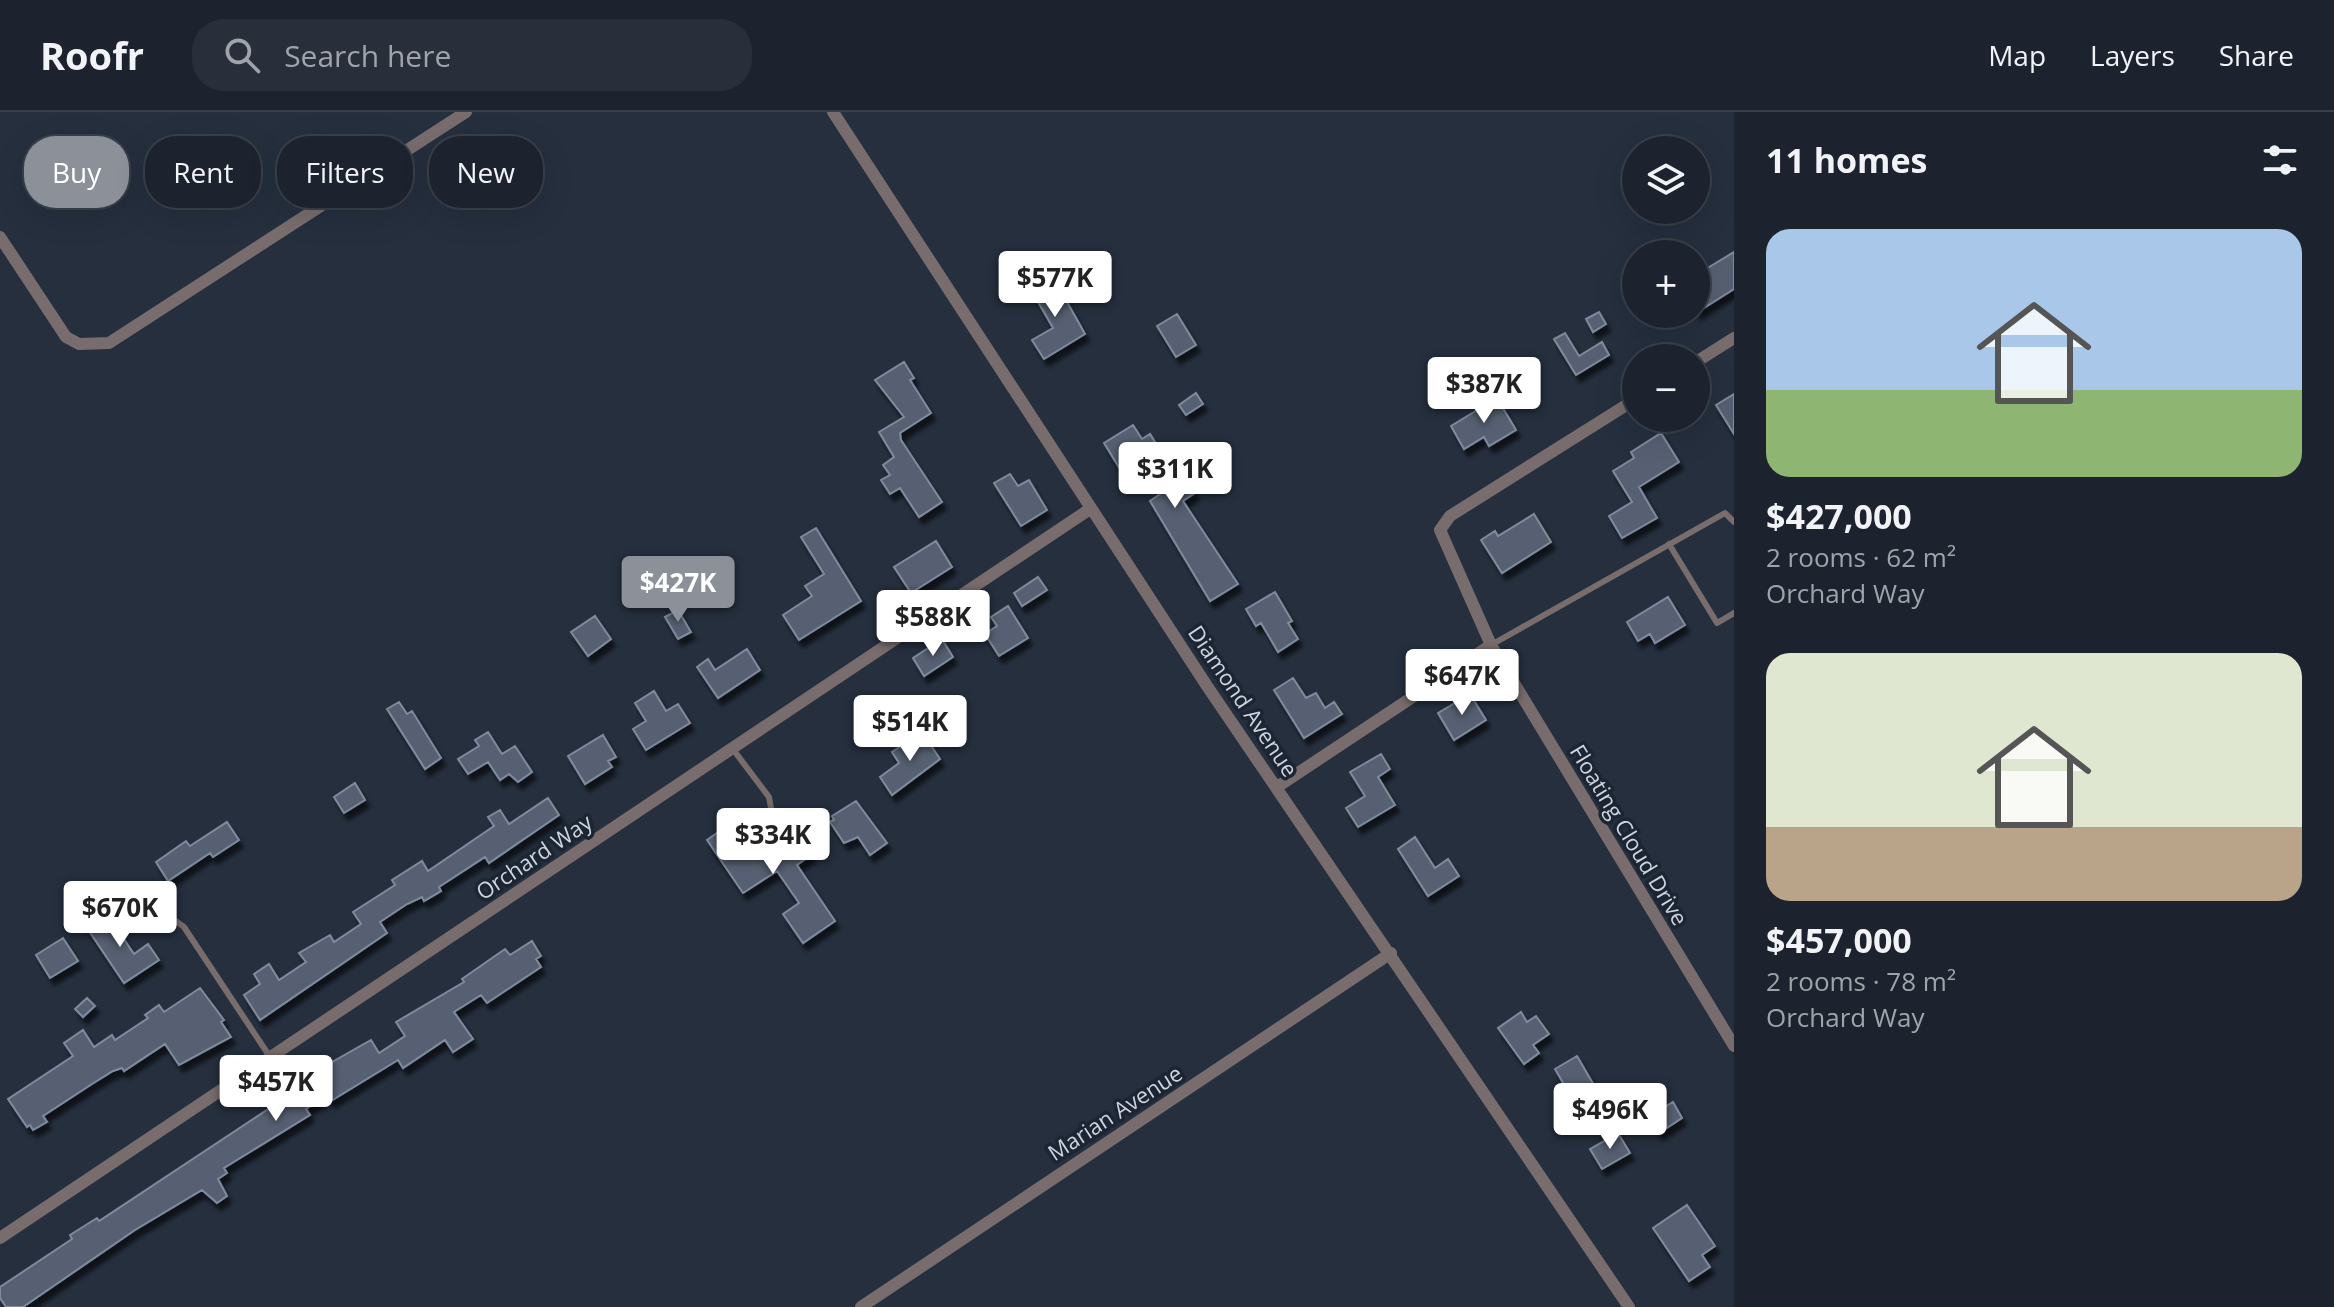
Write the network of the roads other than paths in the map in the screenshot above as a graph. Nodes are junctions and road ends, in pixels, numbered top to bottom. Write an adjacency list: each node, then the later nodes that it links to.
1 (466, 112): 3 (street)
2 (833, 112): 7 (street, Diamond Avenue)
3 (0, 237)
4 (1734, 338): 5 (street)
5 (1710, 353)
6 (1622, 408): 11 (street, Floating Cloud Drive)
7 (1090, 509): 12 (street, Orchard Way); 13 (street, Diamond Avenue)
8 (1734, 522): 9 (lane)
9 (1669, 544): 10 (lane); 11 (lane)
10 (1734, 613)
11 (1491, 645): 13 (street); 17 (street, Floating Cloud Drive)
12 (732, 748): 14 (lane); 18 (street, Orchard Way)
13 (1277, 787): 16 (street, Diamond Avenue)
14 (778, 847)
15 (130, 928): 18 (lane)
16 (1391, 953): 20 (street, Marian Avenue); 21 (street, Diamond Avenue)
17 (1734, 1046)
18 (270, 1057): 19 (street, Orchard Way)
19 (0, 1238)
20 (861, 1307)
21 (1629, 1307)

